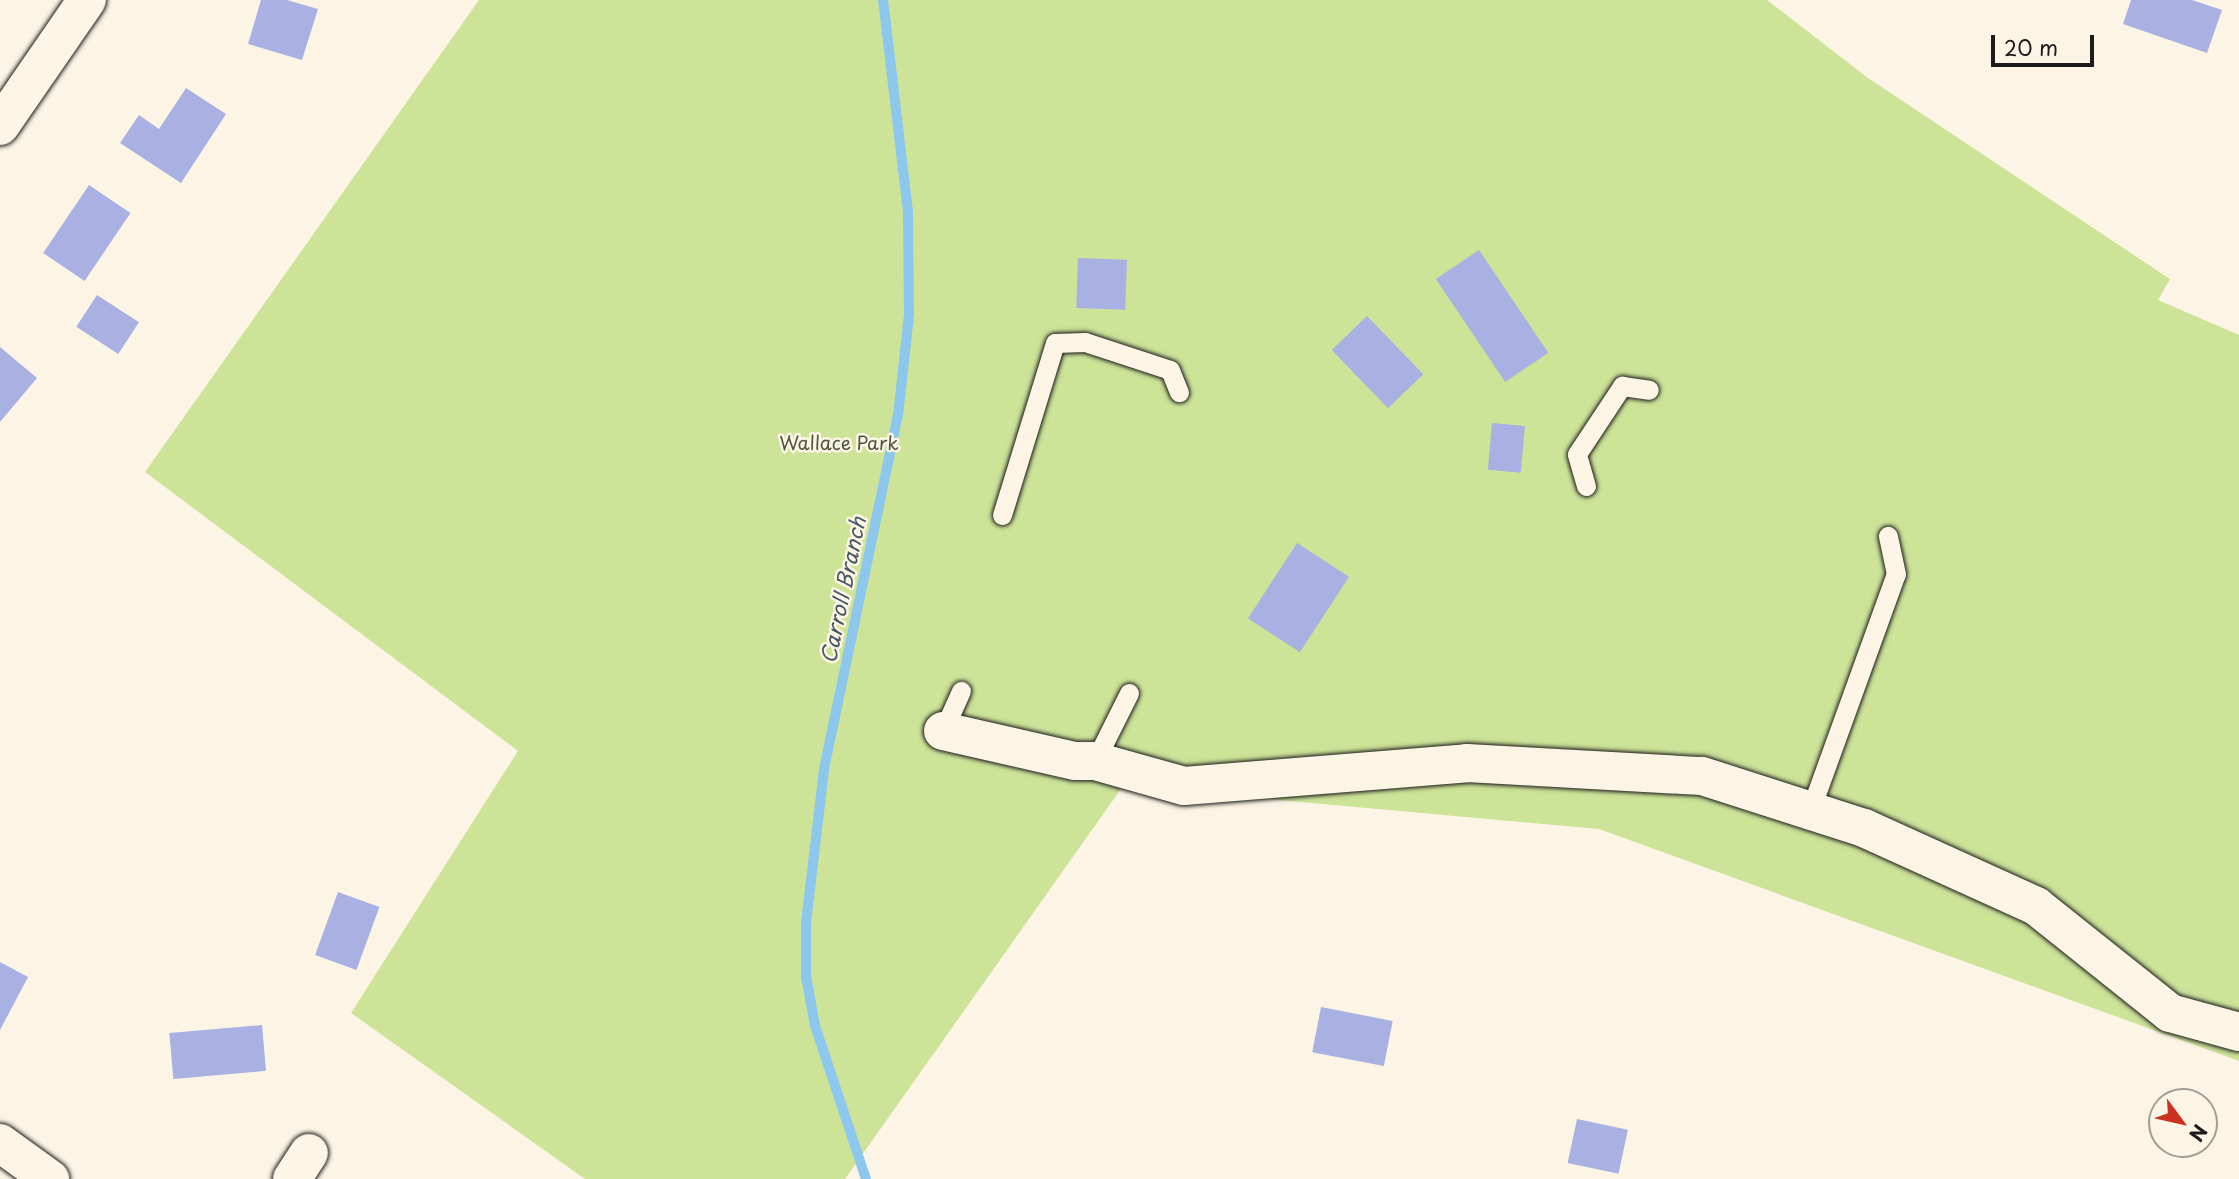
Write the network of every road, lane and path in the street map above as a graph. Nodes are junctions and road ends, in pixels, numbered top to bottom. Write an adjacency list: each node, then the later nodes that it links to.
1 (87, 0): 2 (street)
2 (0, 126)
3 (1649, 390): 5 (lane)
4 (1179, 392): 6 (lane)
5 (1586, 486)
6 (1002, 514)
7 (1888, 536): 12 (lane)
8 (961, 691): 10 (lane)
9 (1129, 693): 11 (lane)
10 (943, 731): 11 (street)
11 (1095, 761): 12 (street)
12 (1810, 811): 13 (street)
13 (2239, 1032)
14 (0, 1143): 15 (street)
15 (50, 1179)

